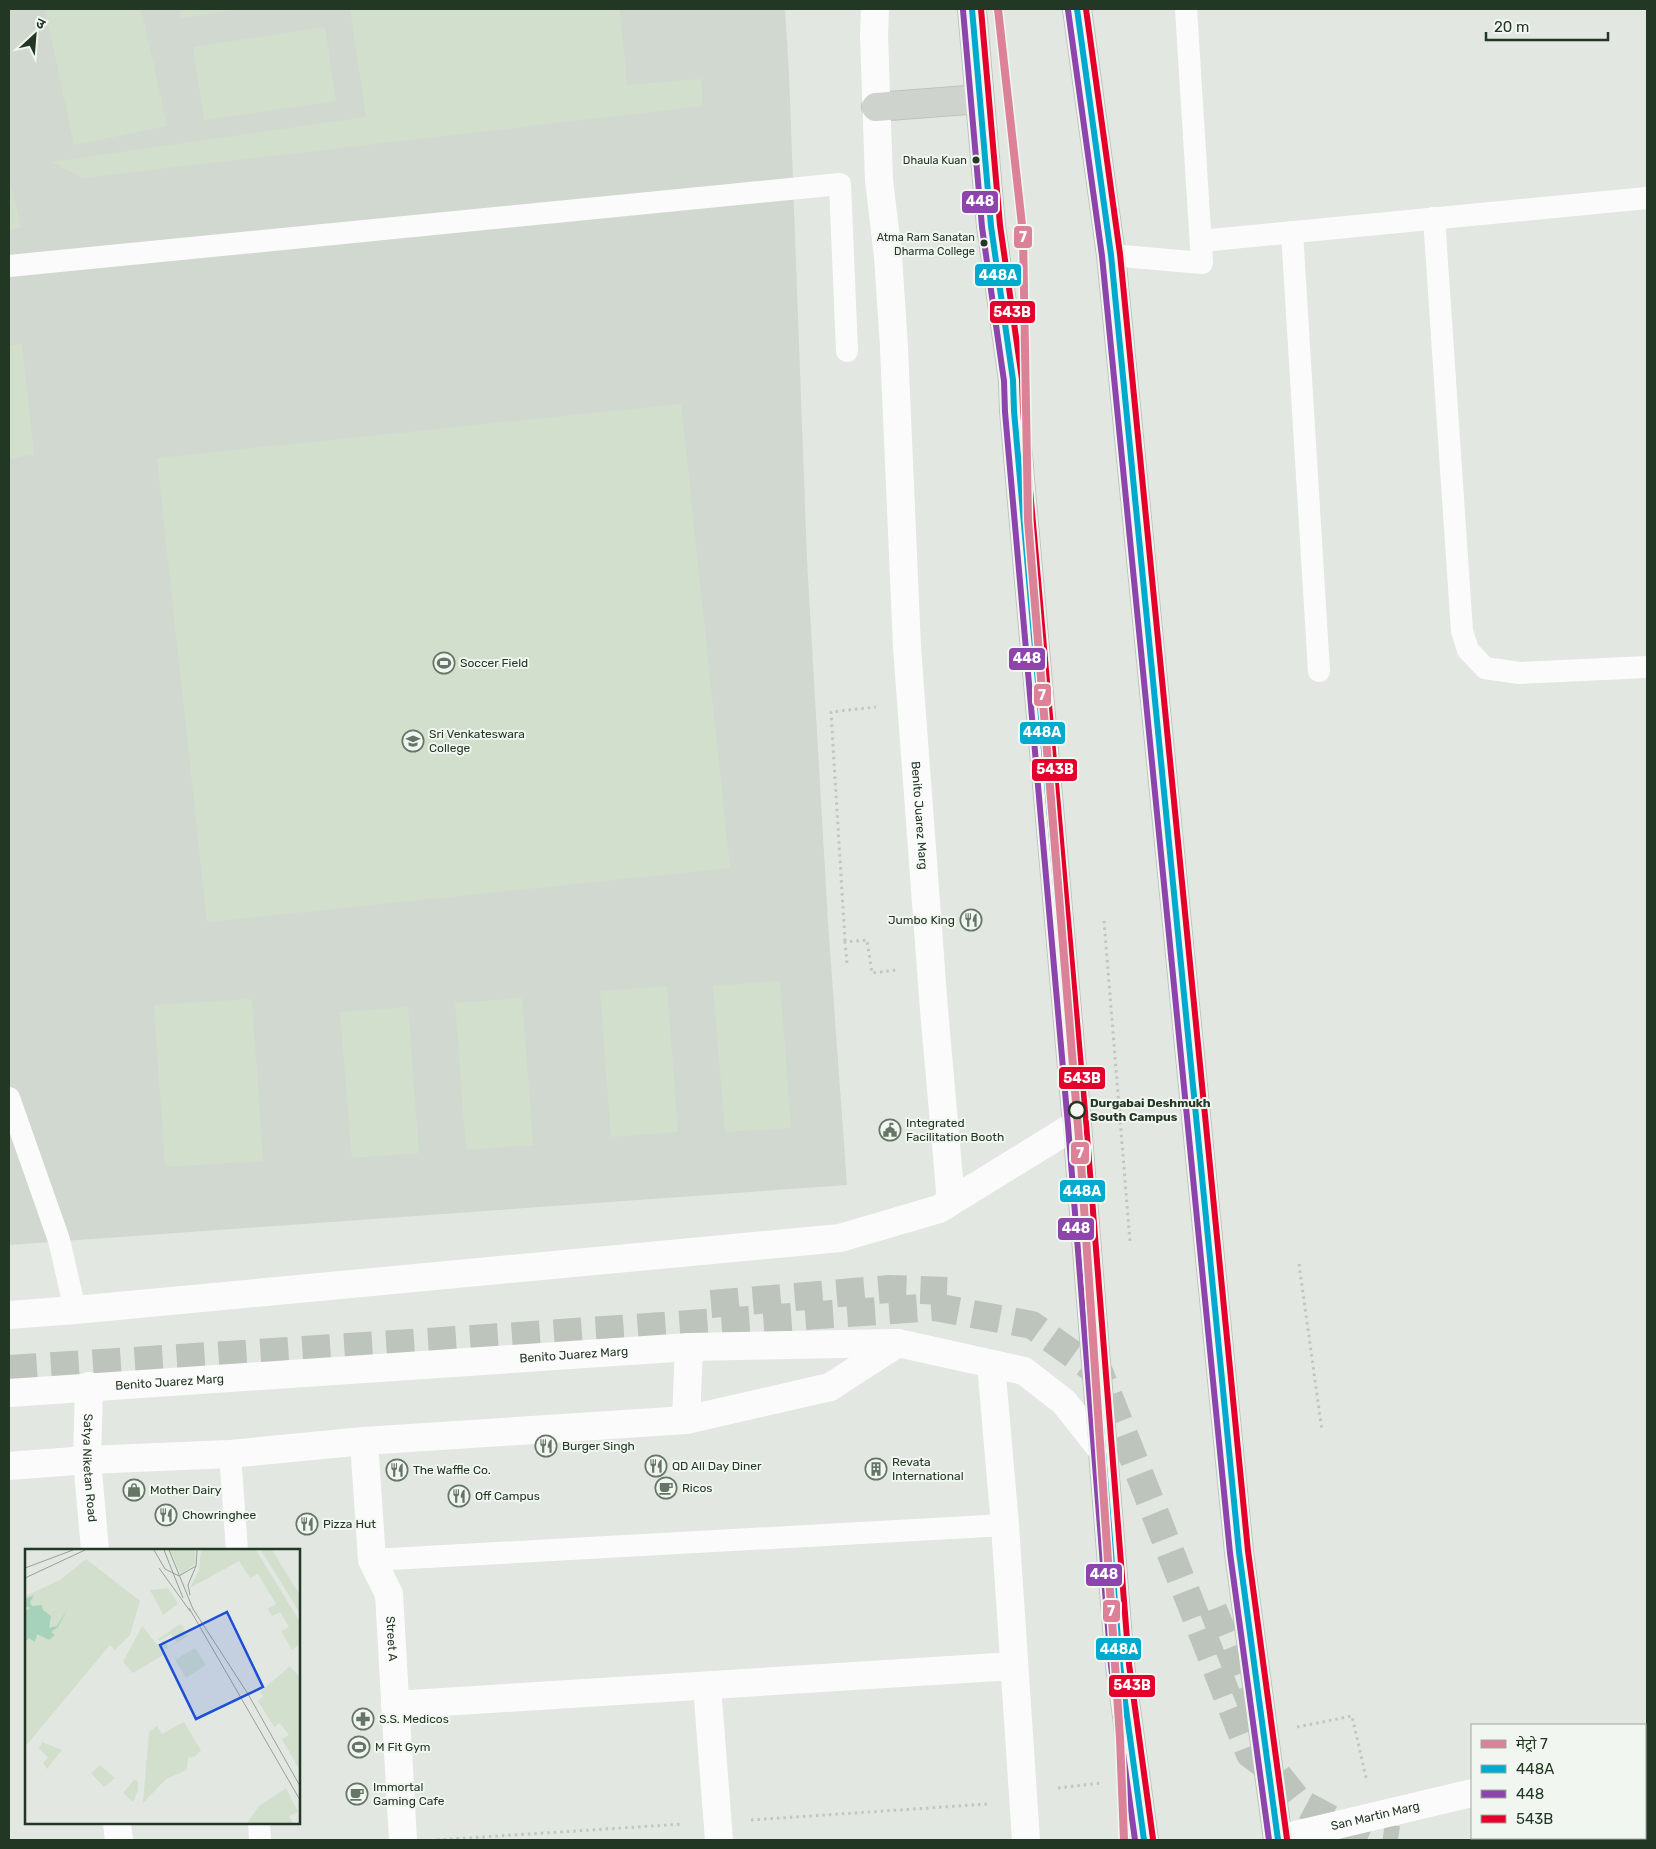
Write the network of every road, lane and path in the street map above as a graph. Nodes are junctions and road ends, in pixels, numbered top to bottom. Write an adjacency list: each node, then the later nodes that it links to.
1 (874, 9): 6 (street, Benito Juarez Marg)
2 (972, 9): 5 (main road)
3 (1076, 9): 11 (main road)
4 (1186, 9): 10 (lane)
5 (980, 99): 6 (main road); 22 (main road)
6 (876, 107): 16 (street, Benito Juarez Marg)
7 (1647, 198): 8 (lane)
8 (1434, 218): 9 (lane); 14 (lane)
9 (1292, 232): 10 (lane); 15 (lane)
10 (1201, 241): 11 (lane)
11 (1111, 255): 47 (main road)
12 (9, 266): 13 (lane)
13 (848, 351)
14 (1647, 667)
15 (1319, 671)
16 (911, 703): 18 (path); 20 (street, Benito Juarez Marg)
17 (1104, 921): 24 (path)
18 (845, 941)
19 (846, 963): 20 (path)
20 (931, 967): 23 (street, Benito Juarez Marg)
21 (9, 1098): 26 (lane)
22 (1077, 1124): 23 (street); 36 (main road)
23 (951, 1201): 26 (street)
24 (1130, 1242)
25 (1299, 1264): 34 (path)
26 (75, 1310): 27 (street)
27 (9, 1315)
28 (898, 1344): 29 (street, Benito Juarez Marg); 30 (street, Benito Juarez Marg); 33 (street)
29 (689, 1347): 31 (street, Benito Juarez Marg); 33 (street)
30 (991, 1364): 36 (street, Benito Juarez Marg); 40 (street)
31 (90, 1386): 32 (street, Benito Juarez Marg); 38 (street, Satya Niketan Road)
32 (9, 1393)
33 (686, 1420): 35 (street)
34 (1322, 1431)
35 (364, 1442): 37 (street); 43 (street, Street A)
36 (1103, 1451): 48 (main road)
37 (230, 1454): 38 (street); 42 (lane)
38 (88, 1460): 39 (street); 41 (street, Satya Niketan Road)
39 (9, 1466)
40 (1005, 1525): 43 (lane); 44 (street)
41 (95, 1549)
42 (237, 1549)
43 (372, 1560): 46 (street, Street A)
44 (1013, 1666): 45 (street); 49 (street)
45 (707, 1686): 46 (street); 57 (street)
46 (395, 1705): 56 (street, Street A)
47 (1263, 1734): 51 (path); 60 (main road)
48 (1136, 1778): 49 (path); 59 (main road)
49 (1022, 1791): 58 (street)
50 (1471, 1793): 51 (street, San Martin Marg)
51 (1375, 1816): 60 (street, San Martin Marg)
52 (117, 1824): 54 (street)
53 (258, 1824): 55 (lane)
54 (119, 1840)
55 (260, 1840)
56 (403, 1840)
57 (719, 1840)
58 (1026, 1840)
59 (1144, 1840)
60 (1278, 1840)

